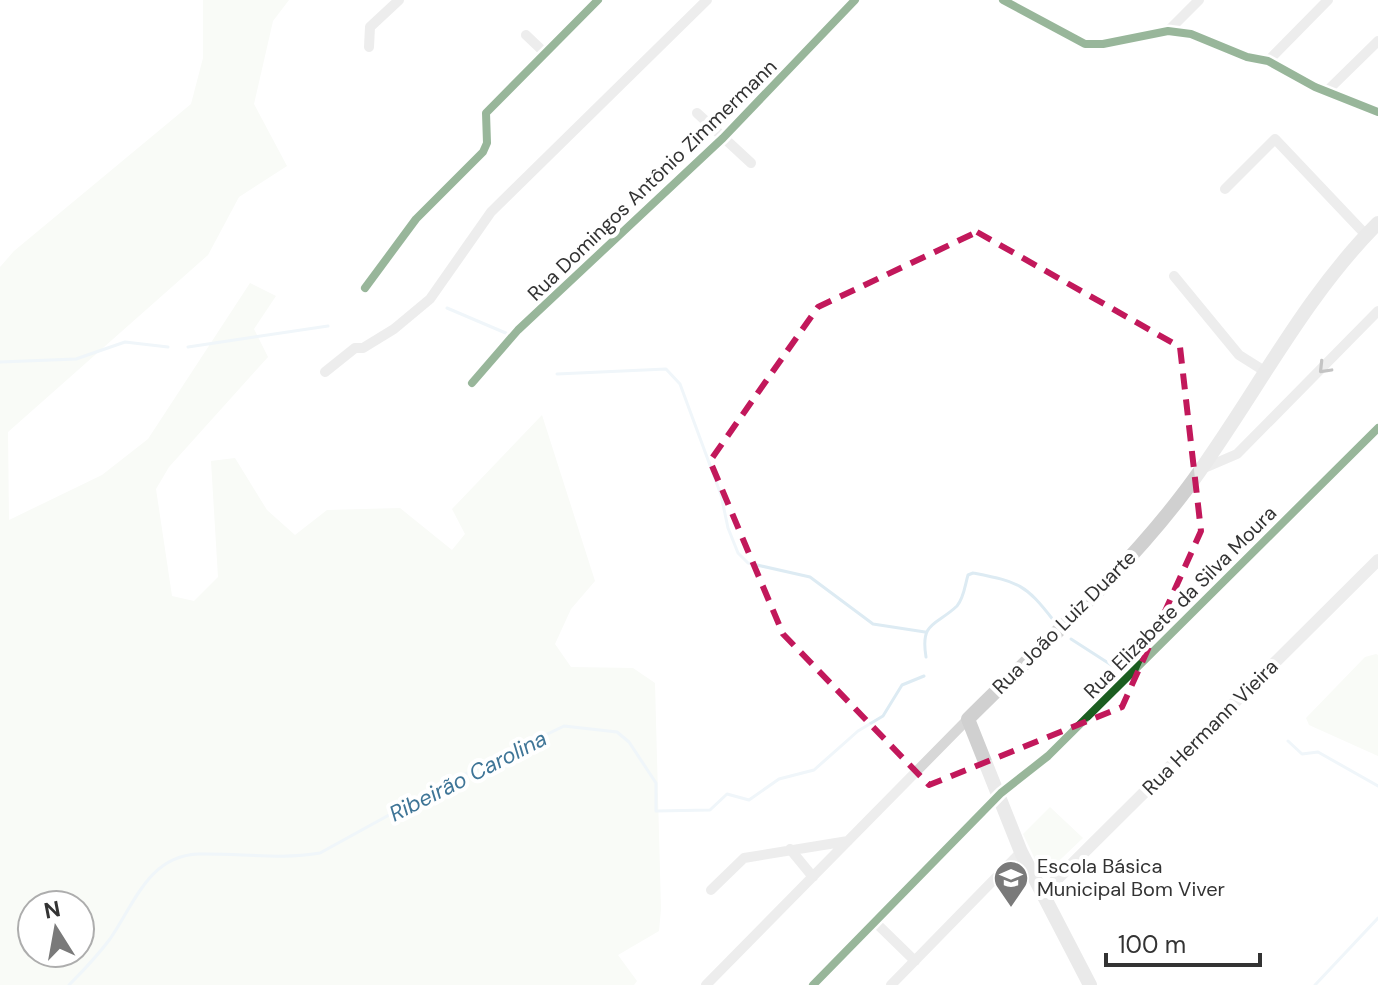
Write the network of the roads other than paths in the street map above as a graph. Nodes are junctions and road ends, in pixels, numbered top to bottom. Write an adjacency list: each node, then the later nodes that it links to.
1 (399, 0): 11 (street)
2 (598, 0): 12 (street)
3 (707, 0): 25 (street)
4 (855, 0): 17 (street, Rua Domingos Antônio Zimmermann)
5 (1003, 0): 8 (street)
6 (1199, 0): 8 (street)
7 (1328, 0): 13 (street)
8 (1168, 31): 13 (street)
9 (526, 35): 12 (street)
10 (1378, 41): 14 (street)
11 (369, 47)
12 (546, 54): 23 (street)
13 (1268, 61): 14 (street)
14 (1328, 90): 15 (street)
15 (1378, 112)
16 (697, 113): 17 (street)
17 (723, 138): 18 (street); 27 (street, Rua Domingos Antônio Zimmermann)
18 (751, 163)
19 (1225, 189): 21 (street)
20 (1378, 223): 21 (main road, Rua João Luiz Duarte)
21 (1366, 235): 26 (main road, Rua João Luiz Duarte)
22 (1174, 276): 26 (street)
23 (365, 288)
24 (1378, 311): 29 (street, one-way to 29)
25 (325, 372)
26 (1266, 372): 29 (main road, Rua João Luiz Duarte)
27 (472, 383)
28 (1378, 428): 32 (street, Rua Elizabete da Silva Moura)
29 (1202, 469): 31 (main road, Rua João Luiz Duarte)
30 (1378, 560): 38 (street, Rua Hermann Vieira)
31 (968, 719): 32 (main road); 33 (street, Rua João Luiz Duarte)
32 (1001, 793): 35 (main road); 39 (street, Rua Elizabete da Silva Moura)
33 (848, 841): 34 (street); 36 (street, Rua João Luiz Duarte)
34 (790, 849): 36 (street); 37 (street)
35 (1021, 852): 38 (main road); 40 (street)
36 (813, 877): 41 (street, Rua João Luiz Duarte)
37 (711, 890)
38 (1041, 895): 44 (main road)
39 (875, 922): 40 (street); 42 (street, Rua Elizabete da Silva Moura)
40 (915, 961): 43 (street)
41 (706, 985)
42 (813, 985)
43 (891, 985)
44 (1090, 985)

